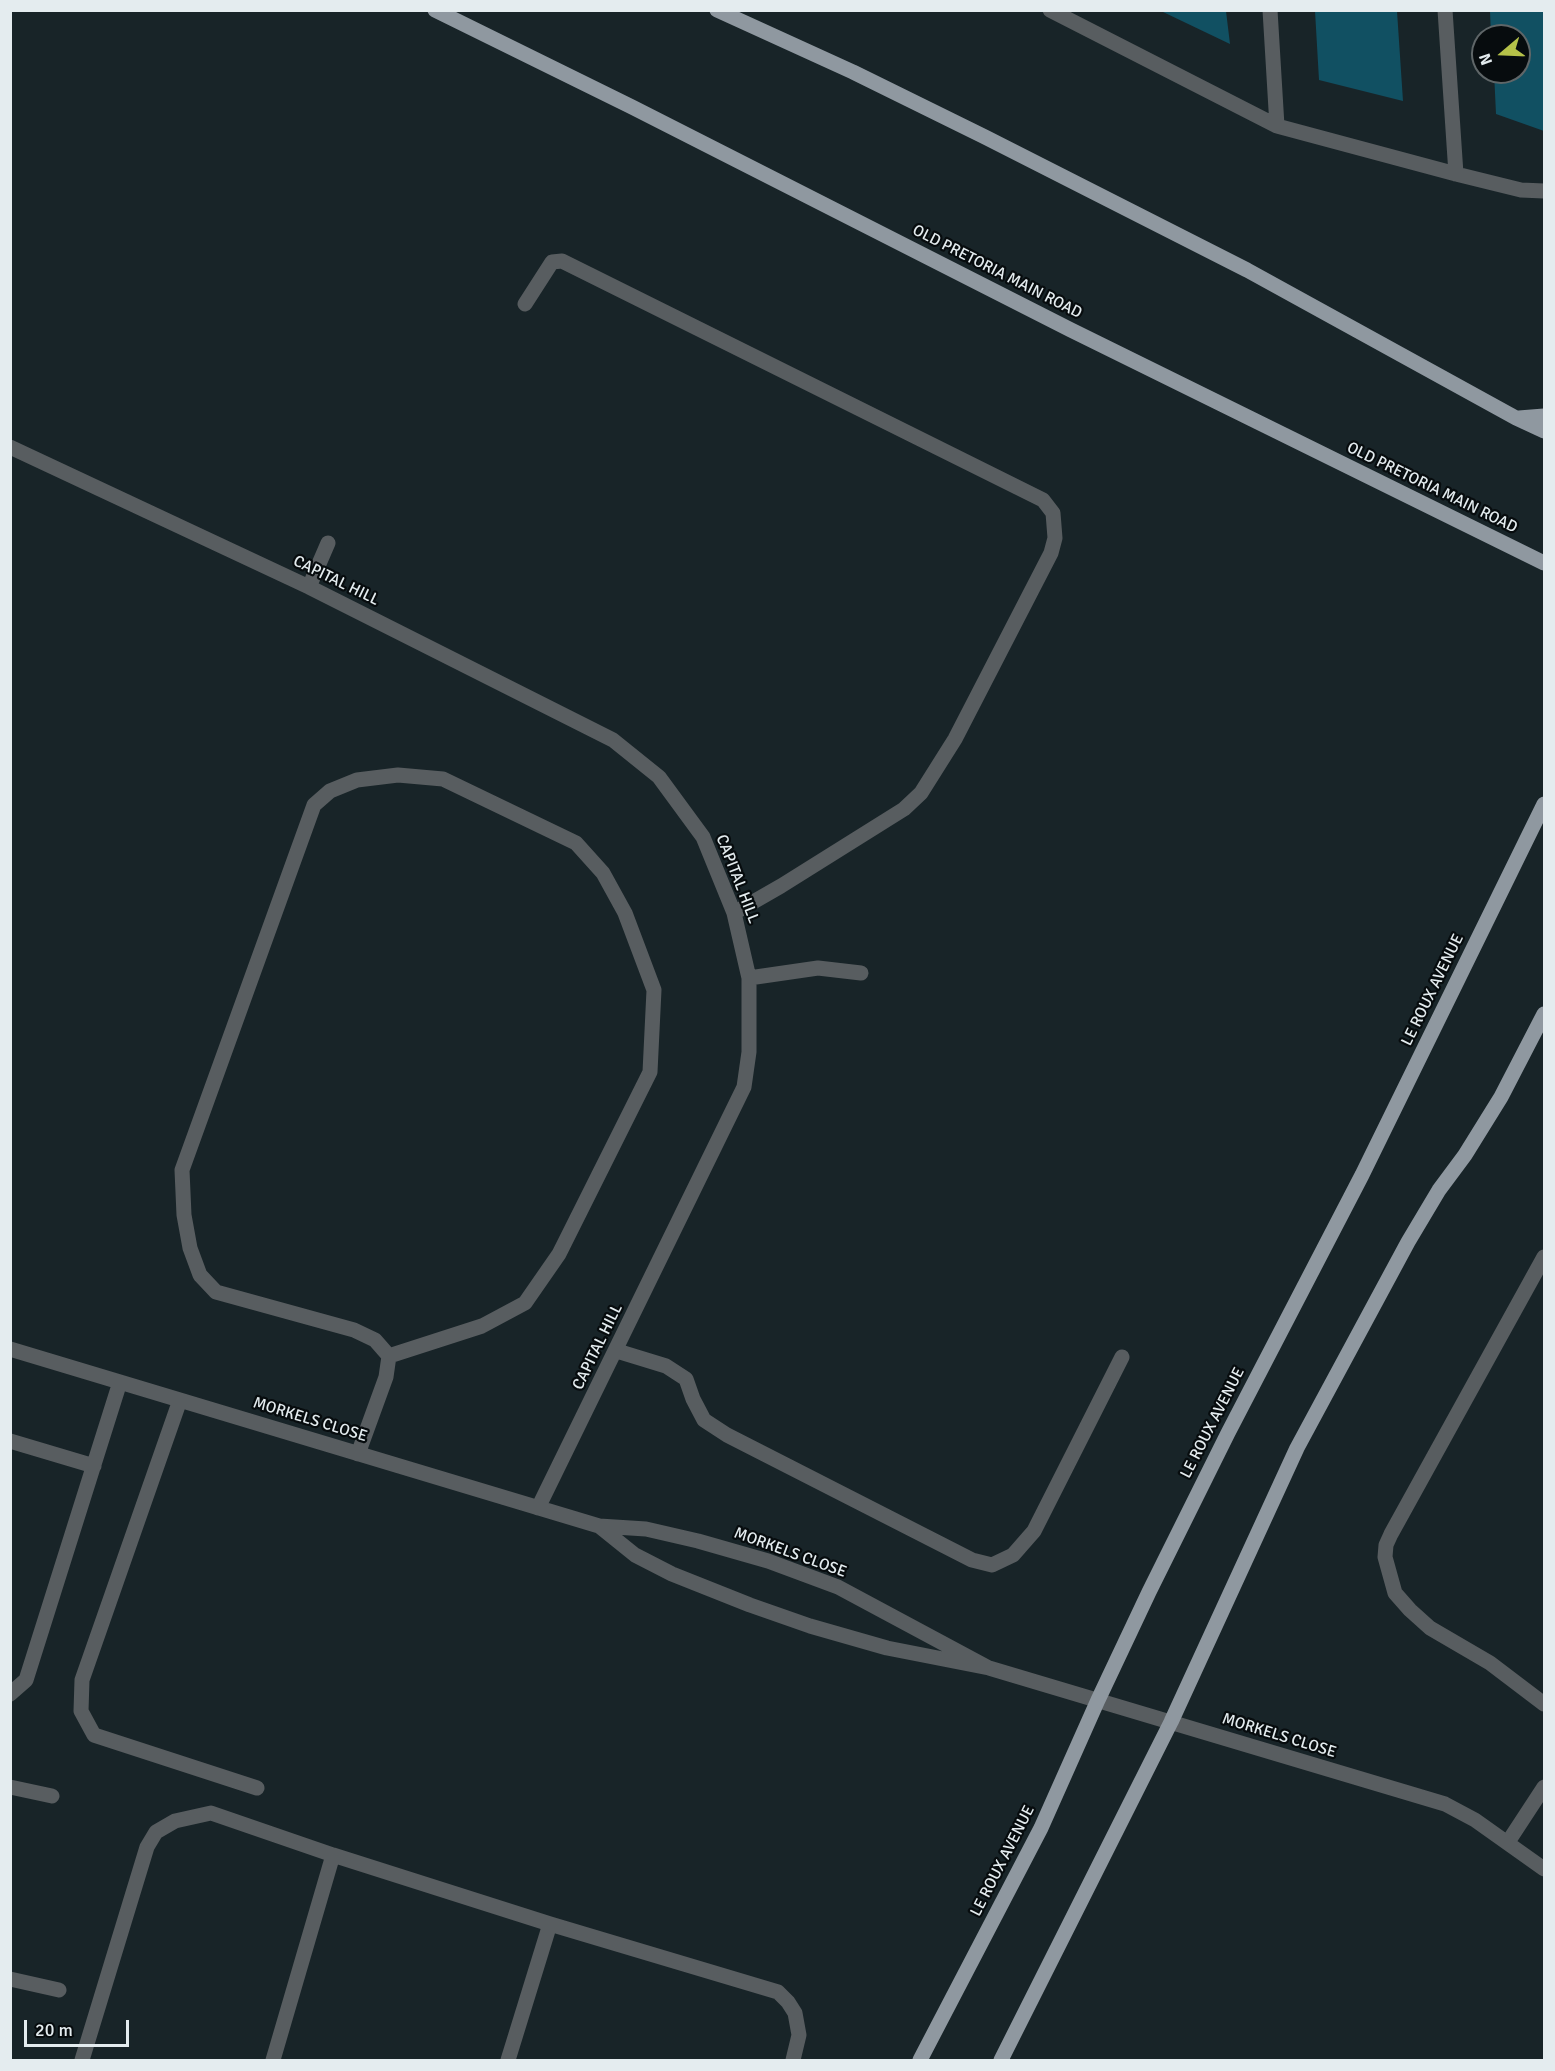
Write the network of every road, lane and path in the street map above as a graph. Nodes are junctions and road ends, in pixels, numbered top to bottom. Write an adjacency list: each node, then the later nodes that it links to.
1 (435, 10): 15 (main road, OLD PRETORIA MAIN ROAD)
2 (717, 10): 11 (main road)
3 (1050, 10): 6 (street)
4 (1270, 10): 6 (street)
5 (1445, 10): 7 (street)
6 (1277, 126): 7 (street)
7 (1456, 174): 8 (street)
8 (1545, 191)
9 (525, 304): 18 (street)
10 (1545, 416): 11 (main road)
11 (1516, 418): 12 (main road)
12 (1545, 431)
13 (10, 447): 16 (street, CAPITAL HILL)
14 (328, 543): 16 (street)
15 (1545, 563)
16 (309, 587): 18 (street, CAPITAL HILL)
17 (1545, 804): 36 (main road, LE ROUX AVENUE)
18 (734, 913): 20 (street, CAPITAL HILL)
19 (861, 973): 20 (street)
20 (749, 978): 24 (street, CAPITAL HILL)
21 (1545, 1014): 38 (main road)
22 (1545, 1257): 37 (street)
23 (10, 1349): 27 (street, MORKELS CLOSE)
24 (617, 1351): 26 (street); 32 (street, CAPITAL HILL)
25 (389, 1356): 25 (street); 30 (street)
26 (1122, 1357)
27 (120, 1382): 28 (street, MORKELS CLOSE); 31 (street)
28 (180, 1400): 30 (street, MORKELS CLOSE); 41 (street)
29 (10, 1441): 31 (street)
30 (358, 1454): 32 (street, MORKELS CLOSE)
31 (94, 1466): 35 (street)
32 (538, 1508): 33 (street, MORKELS CLOSE)
33 (598, 1526): 34 (street, MORKELS CLOSE); 34 (street, MORKELS CLOSE)
34 (989, 1668): 36 (street, MORKELS CLOSE)
35 (10, 1694)
36 (1098, 1700): 38 (street, MORKELS CLOSE); 53 (main road, LE ROUX AVENUE)
37 (1545, 1704)
38 (1171, 1722): 43 (street, MORKELS CLOSE); 54 (main road)
39 (10, 1787): 42 (street)
40 (1545, 1787): 43 (street)
41 (256, 1788)
42 (52, 1796)
43 (1508, 1842): 45 (street, MORKELS CLOSE)
44 (333, 1855): 46 (street); 49 (street); 50 (street)
45 (1545, 1869)
46 (550, 1924): 51 (street); 52 (street)
47 (10, 1979): 48 (street)
48 (58, 1990)
49 (82, 2061)
50 (273, 2061)
51 (508, 2061)
52 (793, 2061)
53 (920, 2061)
54 (1001, 2061)

